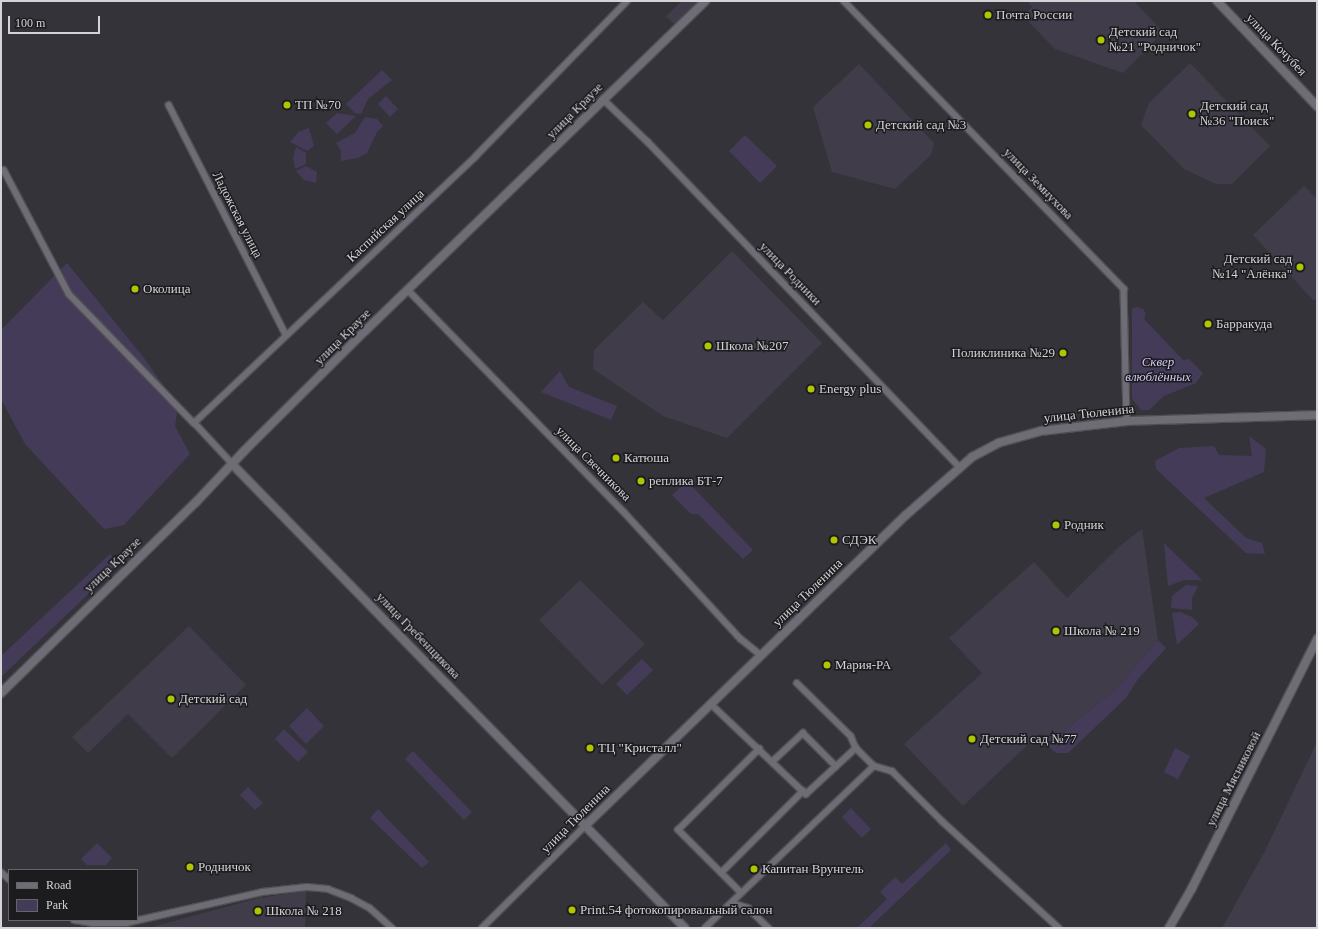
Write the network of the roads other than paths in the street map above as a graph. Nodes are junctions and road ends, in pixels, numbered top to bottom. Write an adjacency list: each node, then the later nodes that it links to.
1 (627, 1): 10 (street, Каспийская улица)
2 (704, 1): 5 (street, улица Краузе)
3 (844, 1): 12 (street, улица Земнухова)
4 (1217, 1): 7 (street, улица Кочубея)
5 (603, 99): 9 (street, улица Краузе); 15 (street, улица Родники)
6 (169, 105): 10 (street, Ладожская улица)
7 (1317, 106)
8 (4, 170): 13 (street)
9 (408, 290): 14 (street, улица Краузе); 17 (street, улица Свечникова)
10 (286, 335): 13 (street, Каспийская улица)
11 (1317, 415): 12 (street, улица Тюленина)
12 (1127, 421): 15 (street, улица Тюленина)
13 (194, 423): 14 (street)
14 (232, 464): 19 (street, улица Краузе); 27 (street, улица Гребенщикова)
15 (959, 466): 17 (street, улица Тюленина)
16 (1317, 639): 40 (street, улица Мясниковой)
17 (761, 655): 20 (street, улица Тюленина)
18 (797, 683): 21 (street)
19 (1, 693)
20 (711, 704): 22 (street); 27 (street, улица Тюленина)
21 (856, 748): 24 (street); 25 (street)
22 (759, 749): 23 (street); 28 (street)
23 (773, 761): 24 (street); 26 (street)
24 (836, 766): 26 (street)
25 (874, 766): 29 (street); 39 (street)
26 (802, 791): 28 (street)
27 (585, 826): 35 (street, улица Тюленина); 36 (street, улица Гребенщикова)
28 (721, 873): 29 (street)
29 (741, 893): 37 (street)
30 (735, 904): 38 (street)
31 (138, 920): 34 (street)
32 (81, 921): 33 (street)
33 (135, 921)
34 (392, 928)
35 (482, 928)
36 (685, 928)
37 (705, 928)
38 (769, 928)
39 (1059, 928)
40 (1169, 928)

